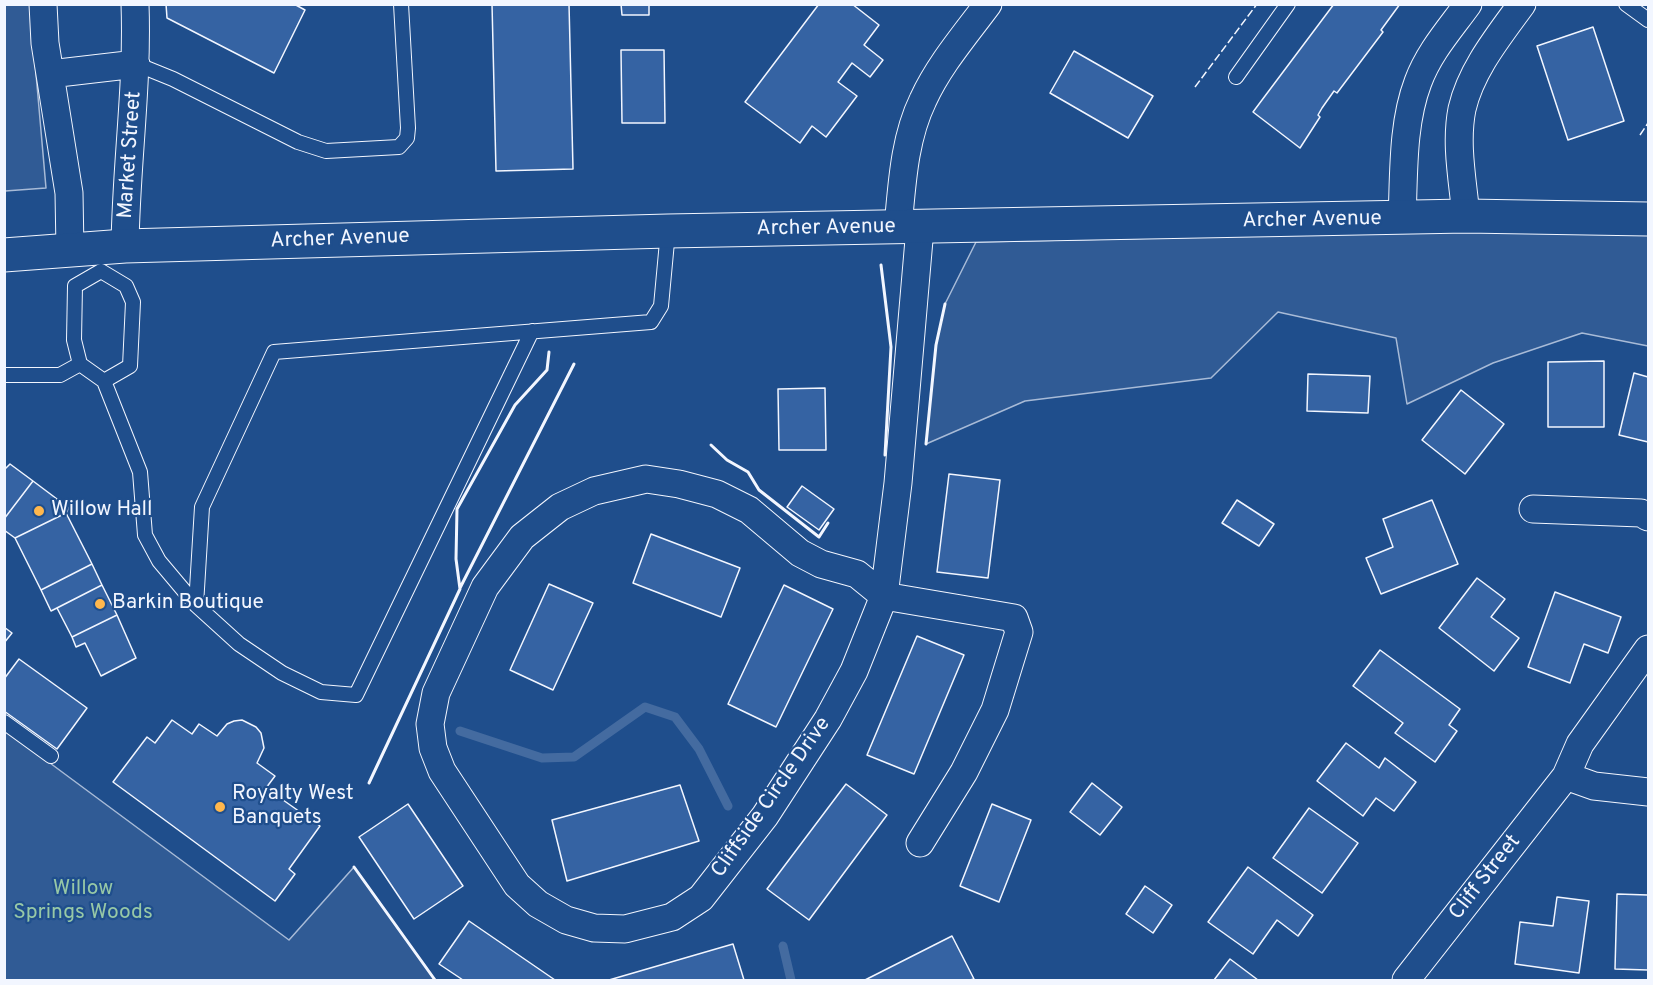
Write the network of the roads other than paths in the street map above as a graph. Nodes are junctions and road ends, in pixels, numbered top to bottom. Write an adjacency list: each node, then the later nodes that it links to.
1 (43, 4): 11 (street)
2 (135, 4): 10 (street, Market Street)
3 (401, 4): 10 (lane)
4 (988, 4): 16 (street, Cliffside Circle Drive)
5 (1288, 4): 12 (lane)
6 (1468, 4): 14 (street)
7 (1522, 4): 13 (street)
8 (1626, 4): 9 (lane)
9 (1648, 20)
10 (136, 64): 11 (street, Market Street); 20 (street, Market Street)
11 (50, 74): 18 (street)
12 (1236, 77)
13 (1466, 216): 14 (main road, Archer Avenue); 15 (main road, Archer Avenue)
14 (1402, 219): 16 (main road, Archer Avenue)
15 (1648, 219)
16 (909, 227): 17 (main road, Archer Avenue); 27 (street, Cliffside Circle Drive)
17 (668, 231): 20 (main road, Archer Avenue); 21 (lane)
18 (70, 250): 19 (main road, Archer Avenue); 20 (main road, Archer Avenue)
19 (4, 255)
20 (109, 255): 22 (lane); 24 (lane)
21 (532, 331): 28 (lane); 28 (lane)
22 (80, 364): 23 (lane); 24 (lane)
23 (4, 375)
24 (104, 381): 28 (lane)
25 (1533, 508): 26 (street)
26 (1648, 517)
27 (884, 596): 27 (street, Cliffside Circle Drive); 34 (street)
28 (196, 605)
29 (1648, 649): 32 (street, Cliff Street)
30 (4, 722): 31 (lane)
31 (51, 756)
32 (1566, 776): 33 (street); 35 (street, Cliff Street)
33 (1648, 792)
34 (920, 843)
35 (1406, 981)

